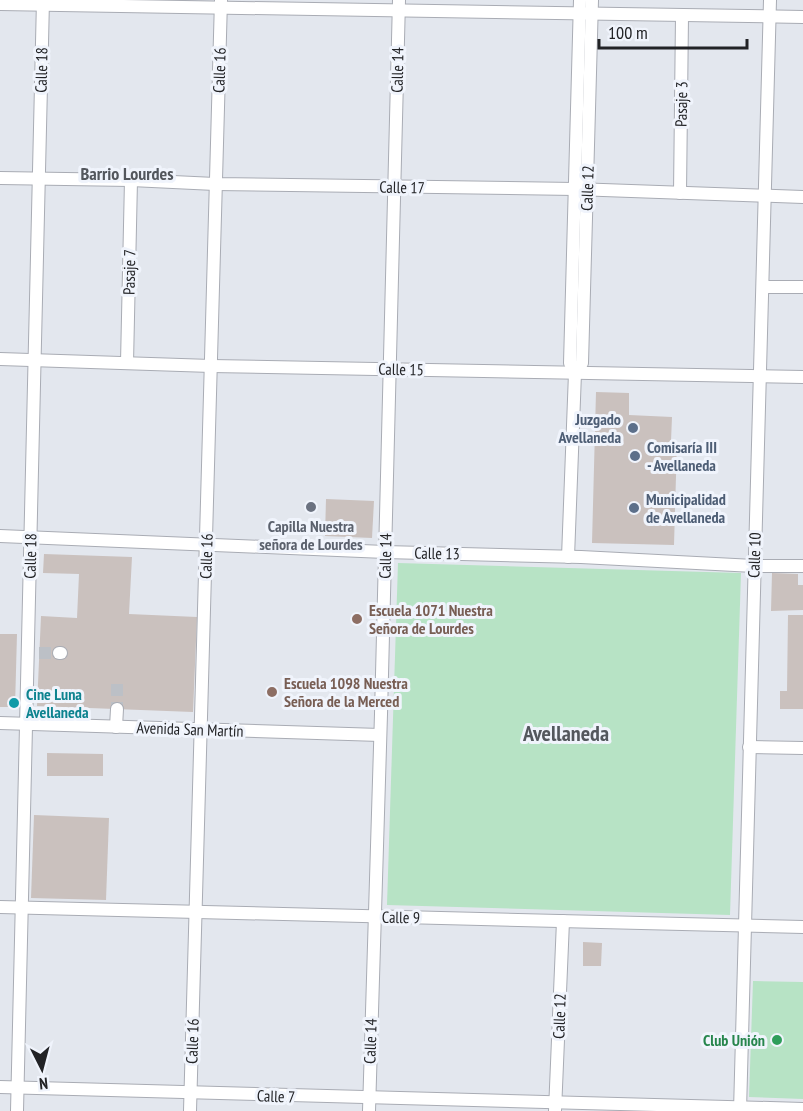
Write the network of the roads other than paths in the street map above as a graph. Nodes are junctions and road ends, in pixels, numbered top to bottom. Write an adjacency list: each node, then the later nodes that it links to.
1 (580, 0): 8 (street, Calle 12)
2 (592, 0): 8 (street, Calle 12)
3 (770, 0): 10 (street, Calle 10)
4 (43, 2): 5 (street); 6 (street); 13 (street, Calle 18)
5 (0, 4)
6 (220, 4): 7 (street); 15 (street, Calle 16)
7 (399, 4): 8 (street); 16 (street, Calle 14)
8 (586, 14): 9 (street); 17 (street, Calle 12)
9 (682, 16): 10 (street); 18 (street, Pasaje 3)
10 (770, 16): 11 (street); 19 (street, Calle 10)
11 (803, 17)
12 (0, 178): 13 (street, Calle 17)
13 (39, 179): 14 (street, Calle 17); 24 (street, Calle 18)
14 (131, 180): 15 (street, Calle 17); 25 (street, Pasaje 7)
15 (216, 184): 16 (street, Calle 17); 26 (street, Calle 16)
16 (394, 187): 17 (street, Calle 17); 27 (street, Calle 14)
17 (580, 190): 18 (street, Calle 17); 28 (street, Calle 12)
18 (680, 193): 19 (street, Calle 17)
19 (765, 197): 20 (street, Calle 17); 21 (street, Calle 10)
20 (803, 197)
21 (763, 287): 22 (street); 29 (street, Calle 10)
22 (803, 287)
23 (0, 359): 24 (street, Calle 15)
24 (35, 360): 25 (street, Calle 15); 32 (street, Calle 18)
25 (127, 363): 26 (street, Calle 15)
26 (211, 366): 27 (street, Calle 15); 33 (street, Calle 16)
27 (390, 369): 28 (street, Calle 15); 34 (street, Calle 14)
28 (575, 373): 29 (street, Calle 15); 35 (street, Calle 12)
29 (760, 376): 30 (street, Calle 15); 36 (street, Calle 10)
30 (803, 377)
31 (0, 536): 32 (street, Calle 13)
32 (30, 537): 33 (street, Calle 13); 40 (street, Calle 18)
33 (206, 545): 34 (street, Calle 13); 42 (street, Calle 16)
34 (385, 552): 35 (street, Calle 13); 43 (street, Calle 14)
35 (568, 556): 36 (street, Calle 13)
36 (754, 566): 37 (street, Calle 13); 44 (street, Calle 10)
37 (803, 566)
38 (117, 709): 41 (street)
39 (0, 723): 40 (street, Avenida San Martín)
40 (26, 724): 41 (street, Avenida San Martín); 47 (street, Calle 18)
41 (116, 727): 42 (street, Avenida San Martín)
42 (201, 730): 43 (street, Avenida San Martín); 48 (street, Calle 16)
43 (380, 735): 49 (street, Calle 14)
44 (749, 747): 45 (street); 51 (street, Calle 10)
45 (803, 748)
46 (0, 907): 47 (street, Calle 9)
47 (22, 907): 48 (street, Calle 9); 54 (street, Calle 18)
48 (195, 912): 49 (street, Calle 9); 55 (street, Calle 16)
49 (374, 917): 50 (street, Calle 9); 56 (street, Calle 14)
50 (563, 921): 51 (street, Calle 9); 57 (street, Calle 12)
51 (743, 925): 52 (street, Calle 9); 58 (street, Calle 10)
52 (803, 927)
53 (0, 1088): 54 (street, Calle 7)
54 (18, 1088): 55 (street, Calle 7); 60 (street, Calle 18)
55 (190, 1093): 56 (street, Calle 7); 61 (street, Calle 16)
56 (369, 1105): 57 (street, Calle 7)
57 (556, 1107): 58 (street, Calle 7)
58 (740, 1109): 59 (street, Calle 7)
59 (803, 1109)
60 (17, 1111)
61 (190, 1111)

